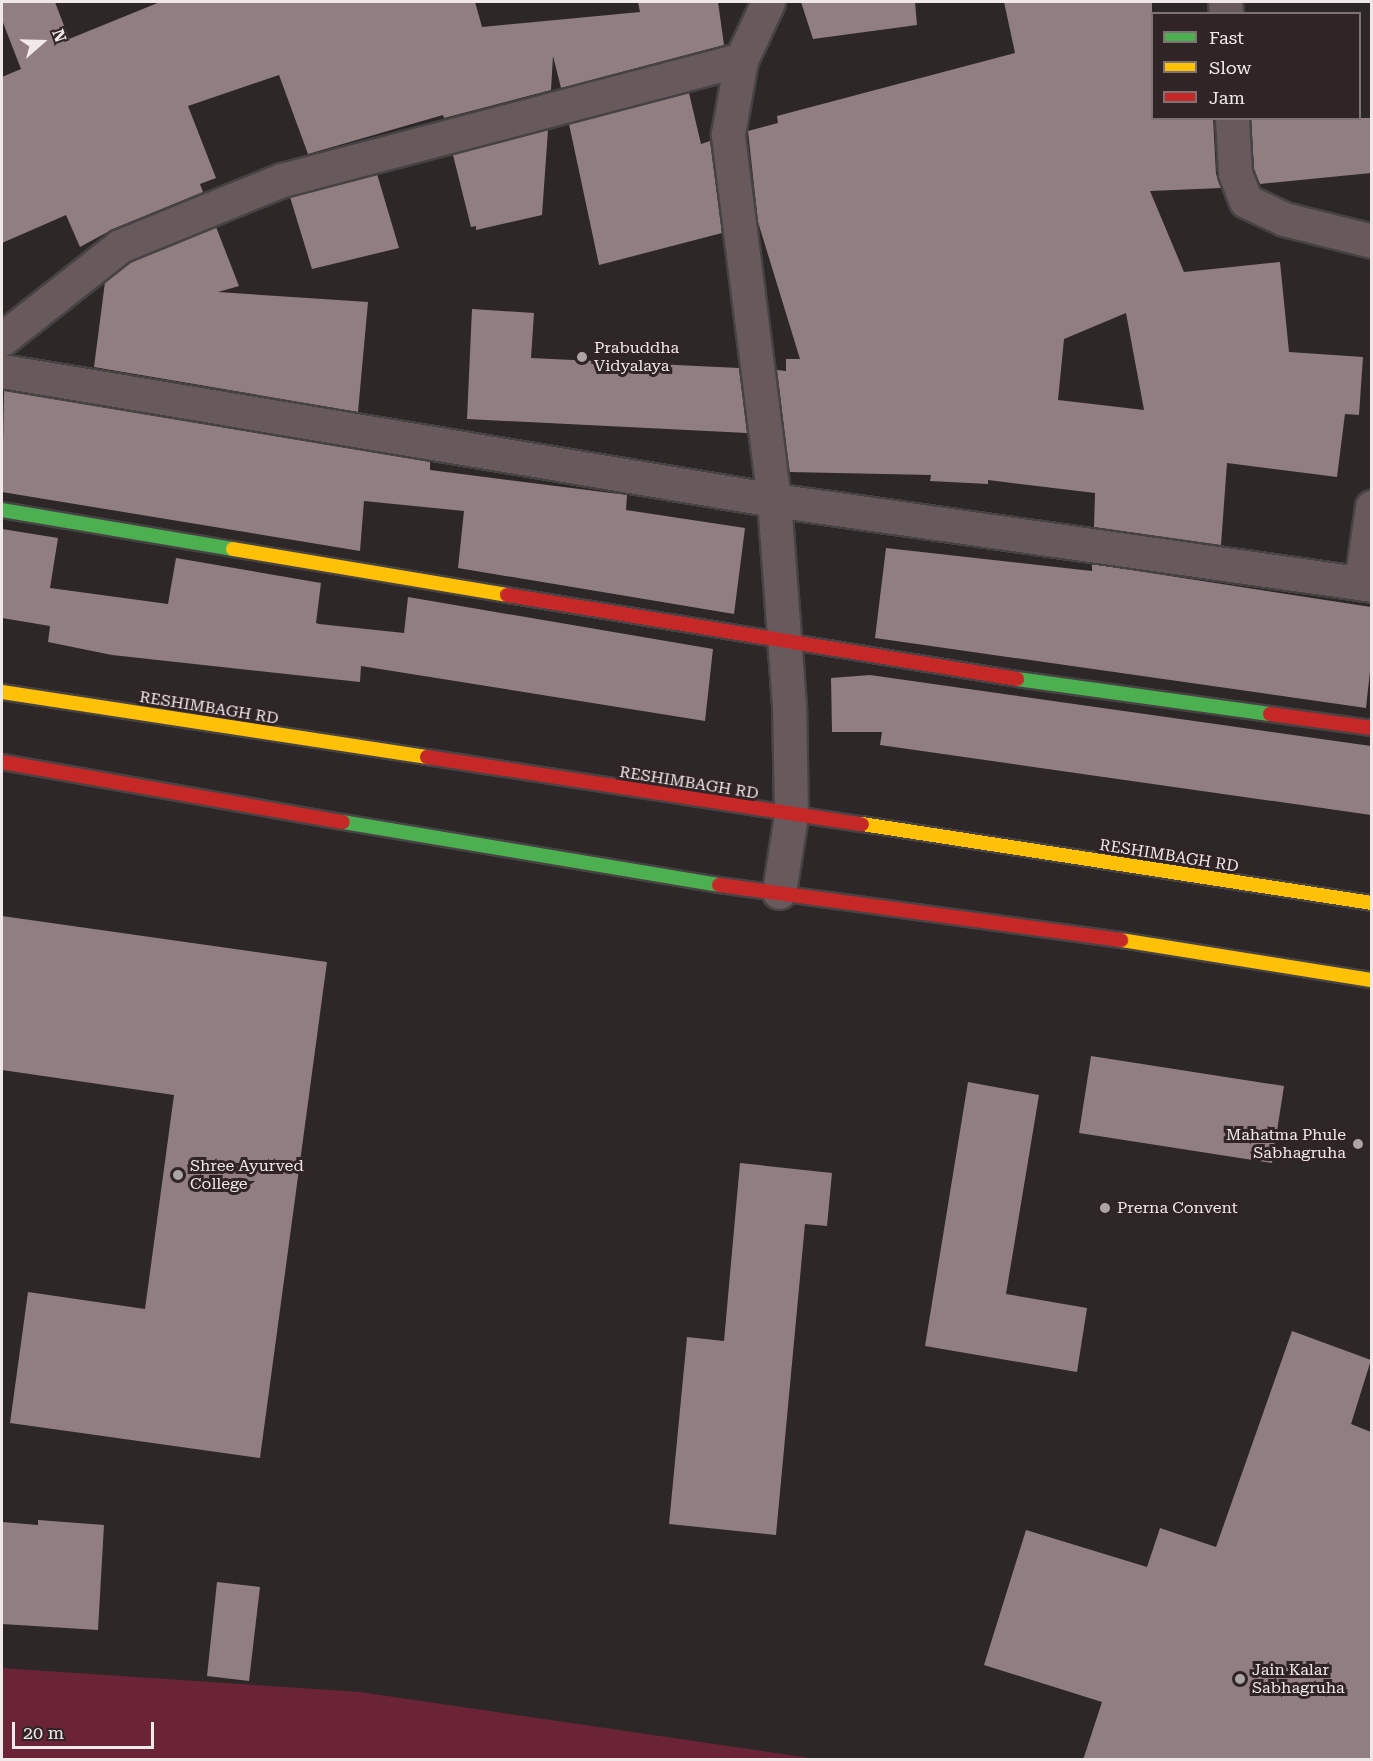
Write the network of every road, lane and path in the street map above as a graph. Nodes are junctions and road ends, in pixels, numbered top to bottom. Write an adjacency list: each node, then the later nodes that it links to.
1 (768, 2): 2 (street)
2 (741, 60): 5 (street); 7 (street)
3 (1232, 120): 4 (street)
4 (1371, 241)
5 (2, 339)
6 (2, 371): 7 (street)
7 (774, 500): 10 (street); 11 (street)
8 (1371, 507): 10 (street)
9 (2, 510): 11 (main road)
10 (1366, 584)
11 (787, 641): 13 (main road); 15 (street)
12 (2, 692): 15 (main road, RESHIMBAGH RD)
13 (1371, 728)
14 (2, 762): 16 (main road)
15 (790, 815): 16 (street); 17 (main road, RESHIMBAGH RD)
16 (779, 892): 18 (main road)
17 (1371, 903)
18 (1371, 980)

